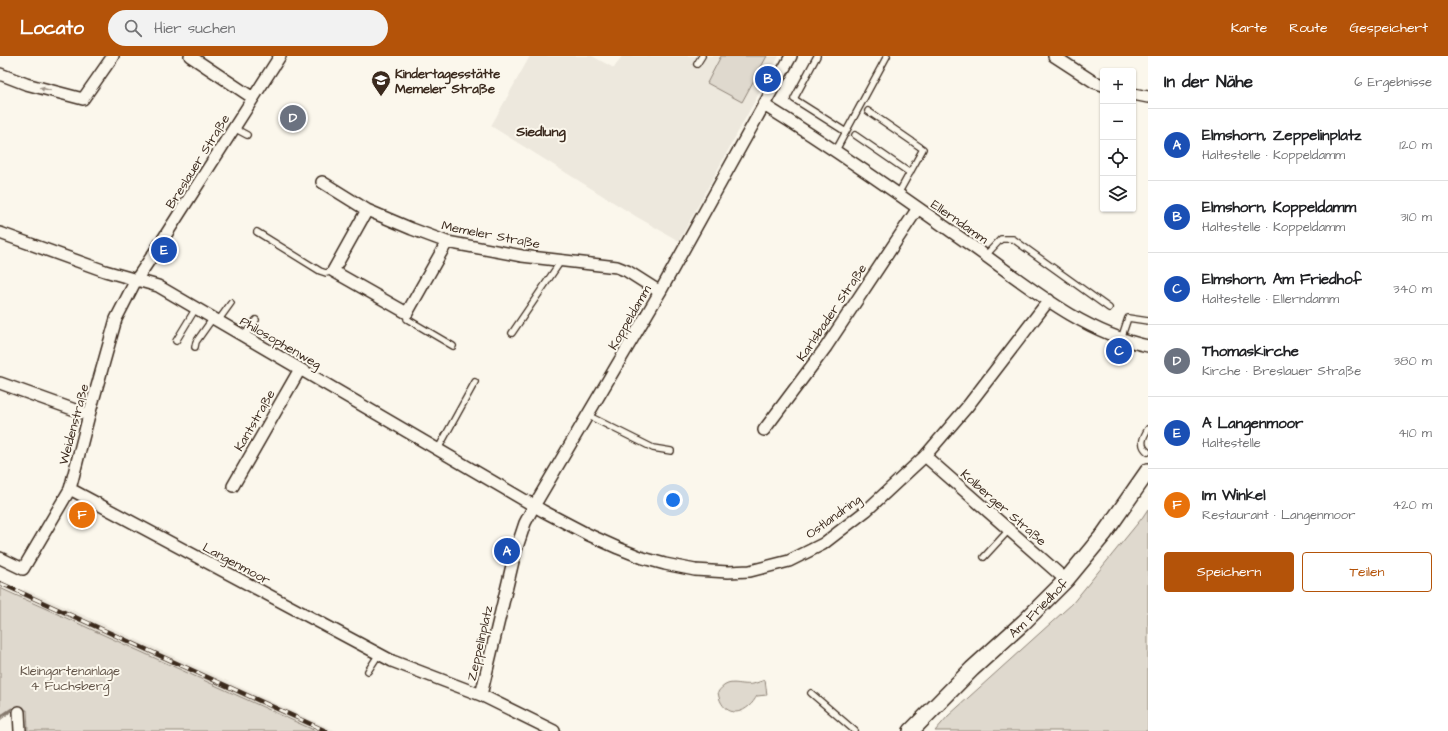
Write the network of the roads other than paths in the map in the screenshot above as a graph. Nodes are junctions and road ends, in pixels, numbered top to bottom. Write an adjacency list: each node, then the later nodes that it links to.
1 (113, 56): 10 (street, one-way to 10)
2 (190, 56): 14 (street)
3 (280, 56): 14 (street, Breslauer Straße)
4 (702, 56): 9 (lane)
5 (791, 56): 15 (street, Koppeldamm)
6 (817, 56): 18 (lane)
7 (887, 56): 18 (lane)
8 (1054, 56): 11 (street)
9 (697, 64)
10 (0, 74)
11 (1100, 84)
12 (1136, 95): 13 (street)
13 (1148, 97)
14 (253, 98): 17 (street, Breslauer Straße)
15 (764, 105): 21 (street, Ellerndamm); 34 (street, Koppeldamm)
16 (868, 111): 22 (lane)
17 (234, 128): 19 (lane); 33 (street, Breslauer Straße)
18 (846, 132): 21 (lane)
19 (246, 135)
20 (855, 135): 22 (lane)
21 (835, 152): 24 (street, Ellerndamm)
22 (910, 173): 24 (lane)
23 (322, 182): 26 (street, Memeler Straße)
24 (898, 194): 25 (street, Ellerndamm)
25 (918, 208): 30 (street, Ellerndamm); 56 (street, Karlsbader Straße)
26 (367, 210): 29 (street, Memeler Straße); 32 (street)
27 (257, 232): 32 (lane)
28 (0, 233): 33 (street, Philosophenweg)
29 (447, 242): 31 (street, Memeler Straße); 39 (street)
30 (986, 256): 35 (street, Ellerndamm); 38 (lane)
31 (561, 261): 34 (street, Memeler Straße); 43 (lane)
32 (333, 271): 39 (street)
33 (136, 280): 37 (street, Philosophenweg); 53 (street, Weidenstraße)
34 (660, 292): 54 (street, Koppeldamm)
35 (1049, 300): 45 (street, Ellerndamm); 60 (street, Ostlandring)
36 (231, 303): 40 (lane)
37 (196, 308): 40 (street, Philosophenweg); 46 (lane)
38 (1109, 308)
39 (407, 313): 47 (lane)
40 (216, 320): 44 (street, Philosophenweg); 49 (lane)
41 (256, 320): 44 (lane)
42 (1148, 321): 45 (lane)
43 (512, 333)
44 (244, 336): 50 (street, Philosophenweg)
45 (1121, 339): 48 (street, Ellerndamm)
46 (176, 341)
47 (453, 346)
48 (1148, 346)
49 (195, 347)
50 (300, 369): 57 (street, Philosophenweg); 62 (street, Kantstraße)
51 (475, 382): 57 (lane)
52 (0, 383): 53 (street)
53 (89, 415): 63 (street, Weidenstraße)
54 (588, 415): 58 (lane); 64 (street, Koppeldamm)
55 (1148, 429): 59 (lane)
56 (764, 430)
57 (438, 449): 64 (street, Philosophenweg)
58 (671, 451)
59 (1148, 452)
60 (925, 456): 64 (street, Ostlandring); 65 (street, Kolberger Straße)
61 (1148, 471): 68 (street, Am Friedhof)
62 (233, 486)
63 (70, 489): 67 (street, Weidenstraße); 70 (street, Langenmoor)
64 (534, 506): 69 (street, Koppeldamm)
65 (1009, 530): 66 (lane); 68 (street, Kolberger Straße)
66 (984, 557)
67 (0, 558)
68 (1066, 580): 79 (street, Am Friedhof)
69 (504, 597): 74 (street, Zeppelinplatz)
70 (379, 654): 71 (street, Langenmoor); 72 (lane)
71 (392, 661): 74 (street, Zeppelinplatz)
72 (368, 670)
73 (811, 692): 78 (lane)
74 (481, 695): 77 (street, Zeppelinplatz)
75 (19, 712): 76 (street)
76 (20, 731)
77 (554, 731)
78 (855, 731)
79 (912, 731)

